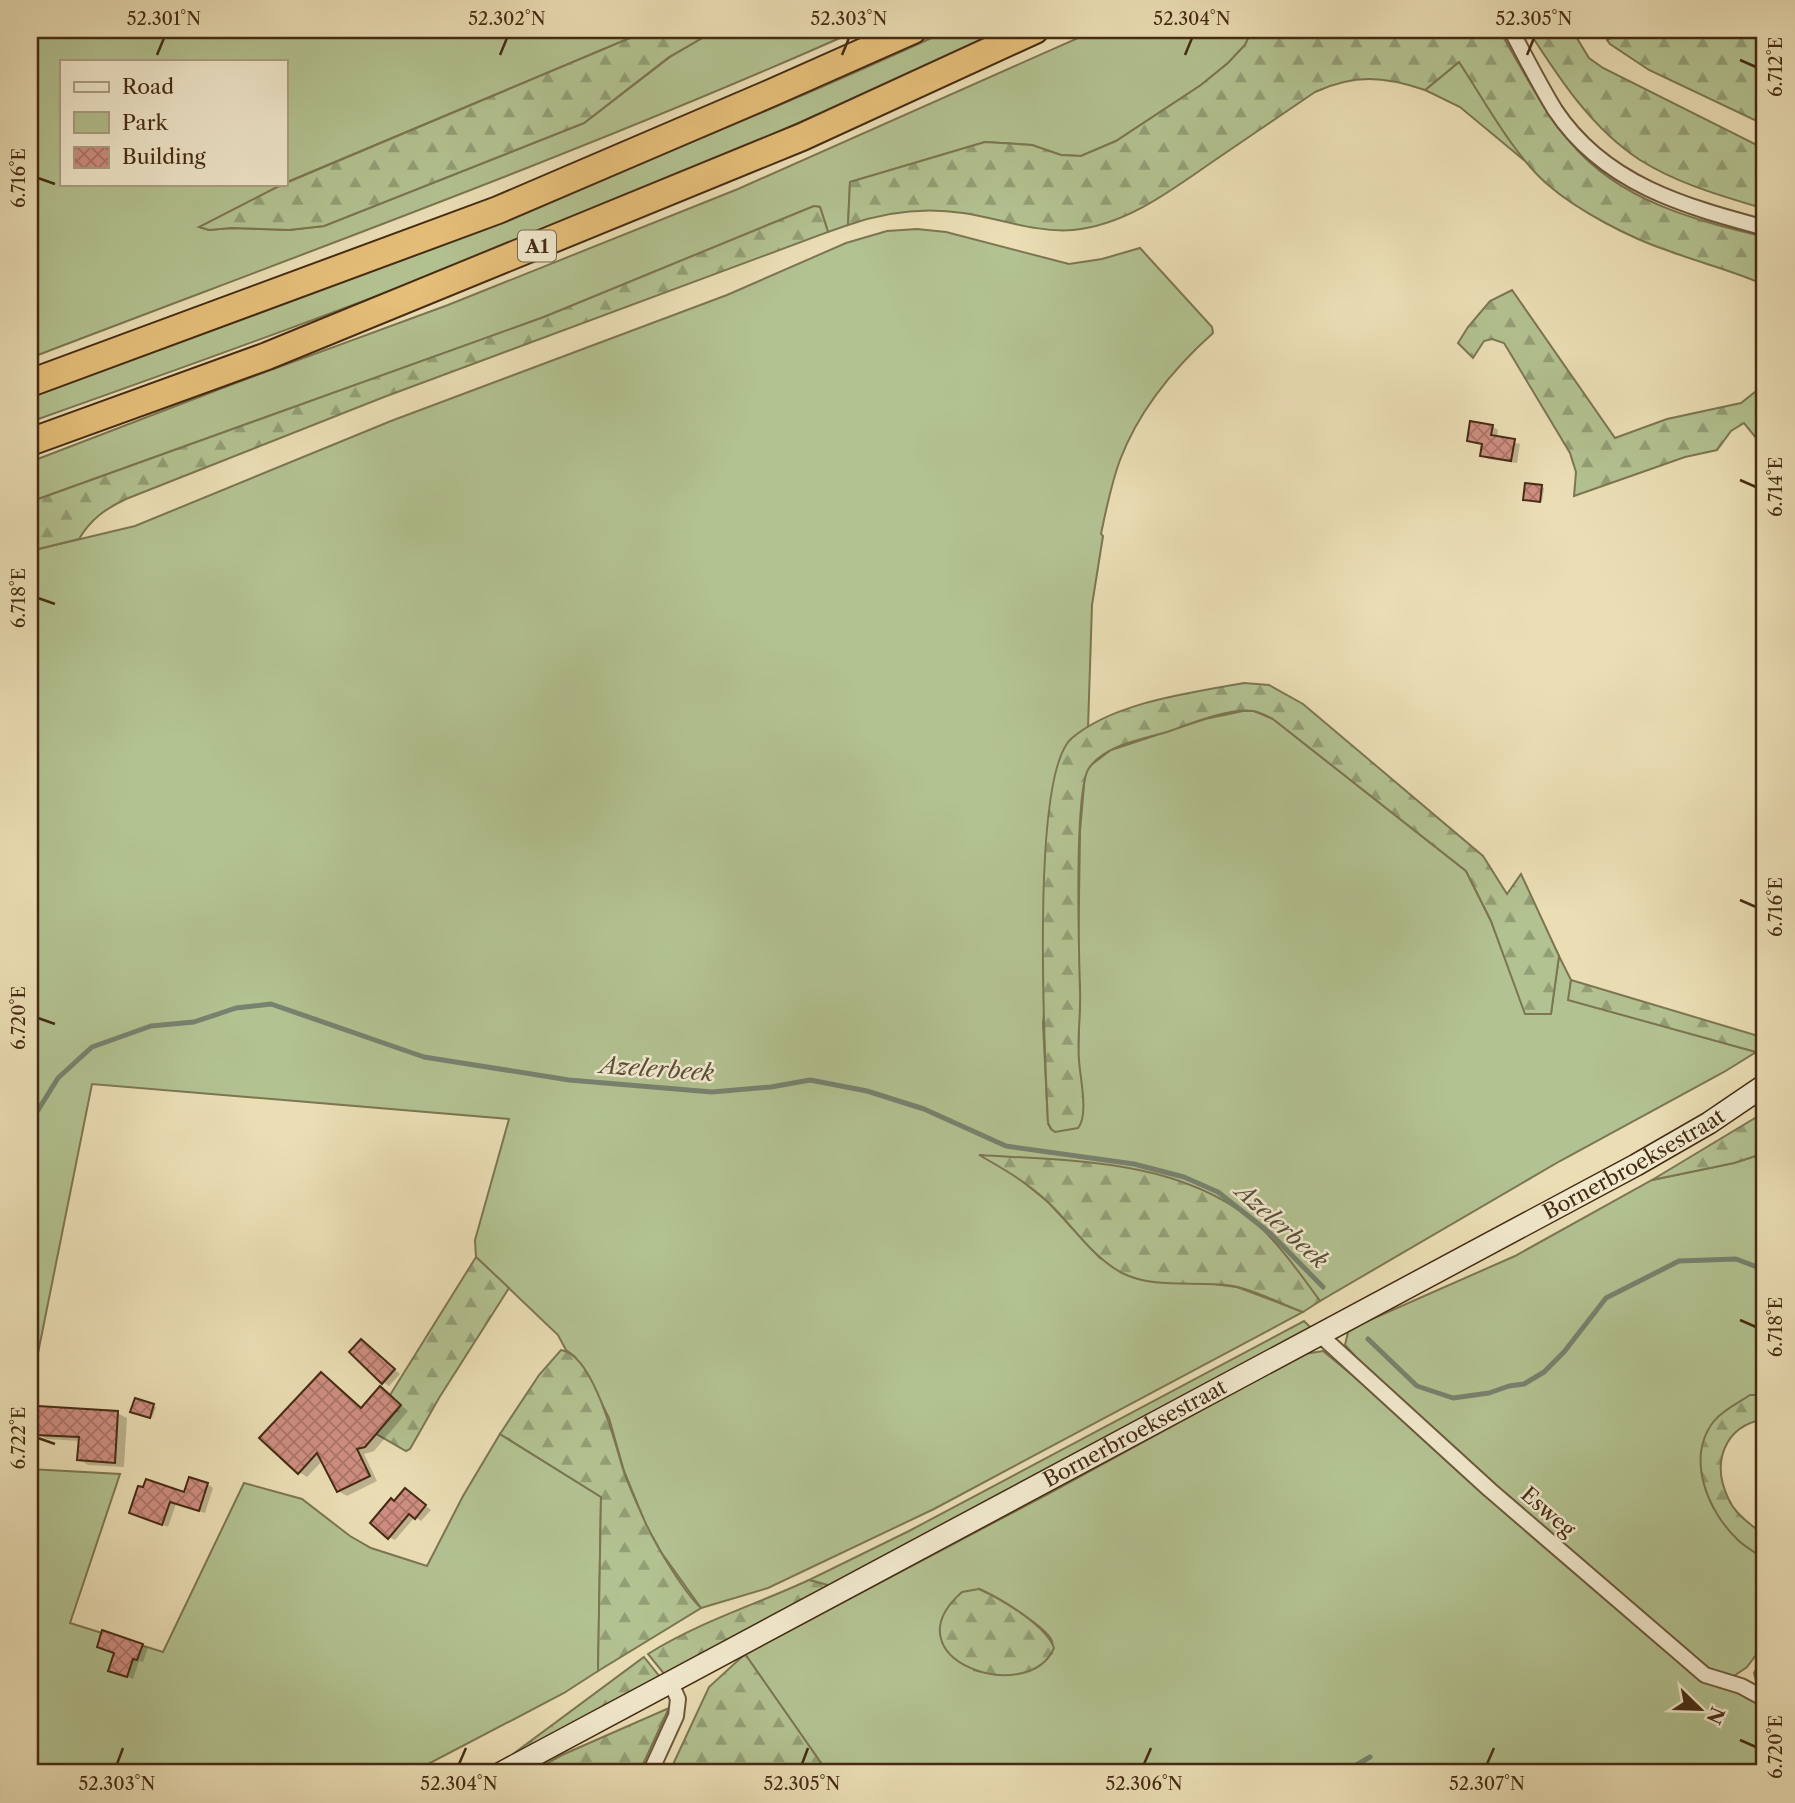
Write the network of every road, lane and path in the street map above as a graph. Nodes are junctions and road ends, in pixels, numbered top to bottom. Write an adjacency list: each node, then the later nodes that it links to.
1 (913, 30): 5 (highway, A1)
2 (1035, 30): 6 (highway, A1)
3 (1511, 30): 4 (street)
4 (1765, 228)
5 (30, 383)
6 (30, 442)
7 (1765, 1085): 8 (main road, Bornerbroeksestraat)
8 (1319, 1334): 9 (main road, Bornerbroeksestraat); 10 (street, Esweg)
9 (671, 1683): 11 (main road, Bornerbroeksestraat); 12 (street)
10 (1765, 1699)
11 (501, 1773)
12 (650, 1773)

